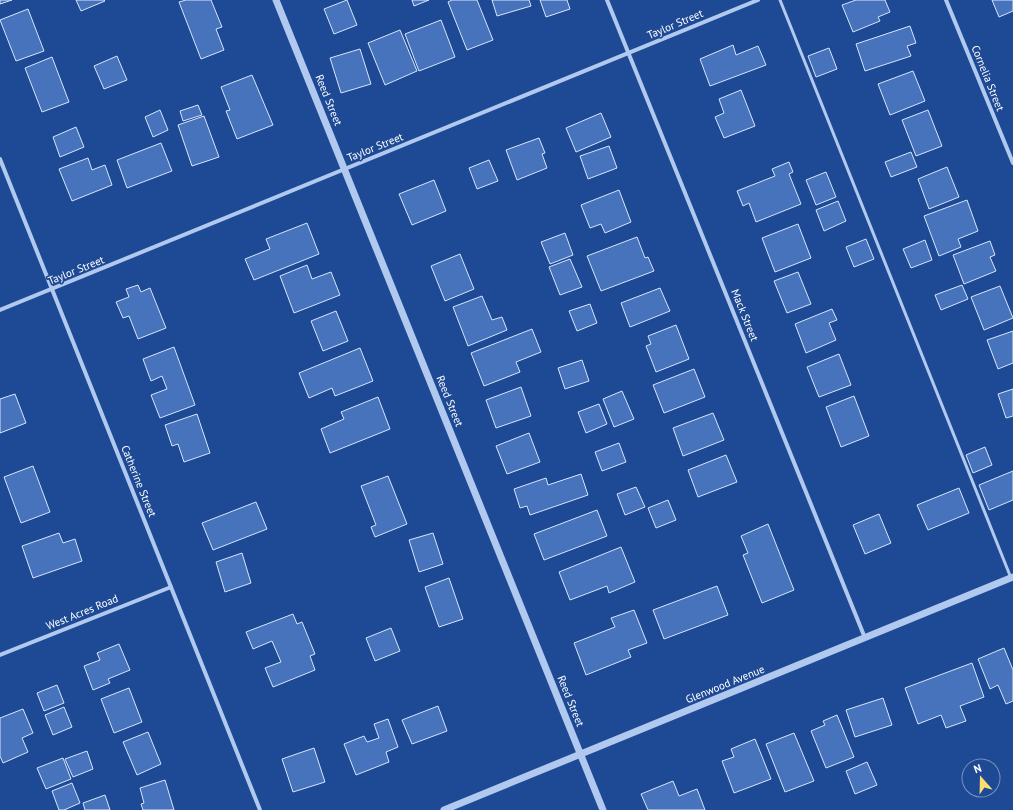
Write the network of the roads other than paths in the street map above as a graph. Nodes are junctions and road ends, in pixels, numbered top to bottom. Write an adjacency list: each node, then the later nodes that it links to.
1 (276, 0): 9 (street, Reed Street)
2 (607, 0): 6 (street, Mack Street)
3 (758, 0): 6 (street, Taylor Street)
4 (780, 0): 12 (lane)
5 (946, 0): 8 (street, Cornelia Street)
6 (629, 53): 9 (street, Taylor Street); 14 (street, Mack Street)
7 (0, 159): 10 (street, Catherine Street)
8 (1013, 163)
9 (344, 169): 10 (street, Taylor Street); 16 (street, Reed Street)
10 (52, 289): 11 (street, Taylor Street); 13 (street, Catherine Street)
11 (0, 310)
12 (1012, 577): 14 (street, Glenwood Avenue)
13 (171, 587): 15 (street, West Acres Road); 17 (street, Catherine Street)
14 (865, 638): 16 (street, Glenwood Avenue)
15 (0, 655)
16 (581, 755): 18 (street, Glenwood Avenue); 19 (street, Reed Street)
17 (260, 810)
18 (444, 810)
19 (602, 810)

